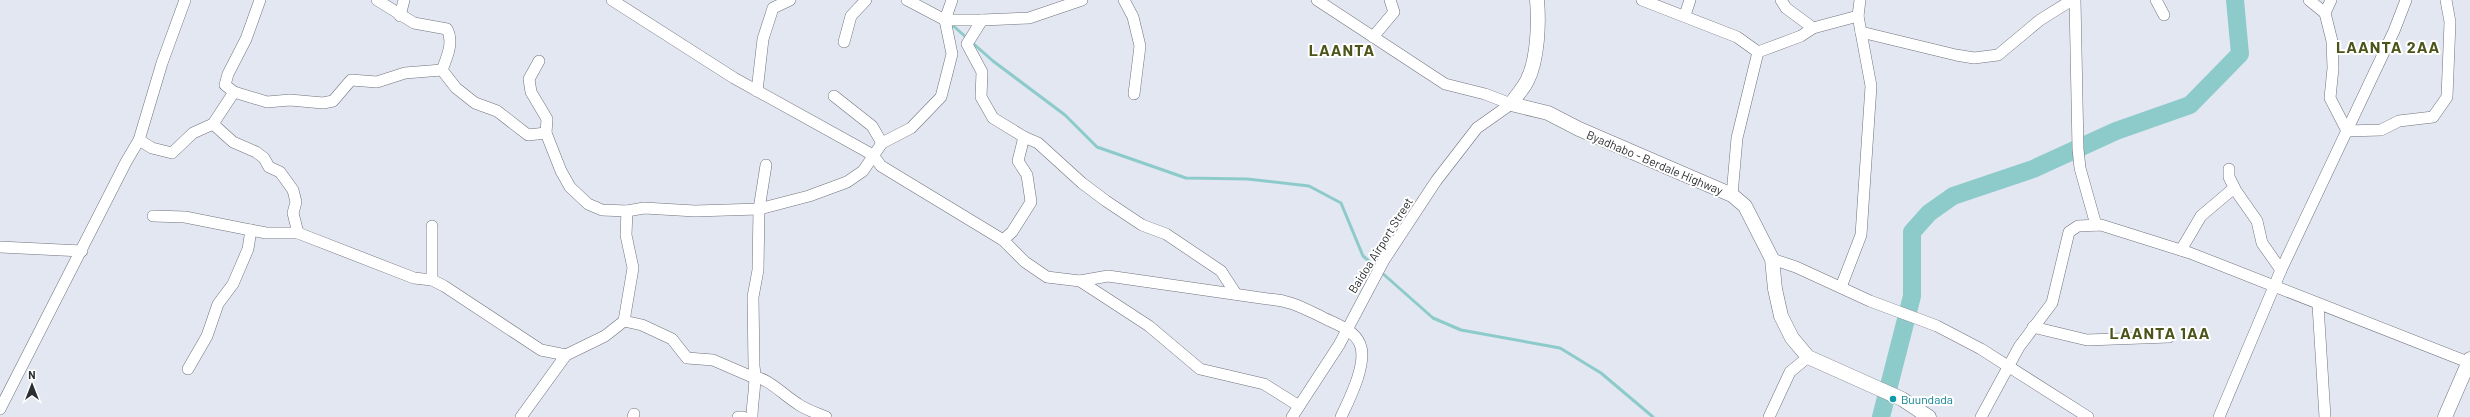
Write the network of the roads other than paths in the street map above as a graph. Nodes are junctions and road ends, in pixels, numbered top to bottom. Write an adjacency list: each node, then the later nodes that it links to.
1 (185, 0): 50 (street)
2 (260, 0): 42 (street)
3 (377, 0): 28 (street)
4 (404, 0): 28 (street)
5 (612, 0): 41 (street)
6 (790, 0): 41 (street)
7 (866, 0): 35 (street)
8 (907, 0): 30 (street)
9 (952, 0): 30 (street)
10 (1082, 0): 31 (street)
11 (1124, 0): 43 (street)
12 (1316, 0): 34 (street)
13 (1390, 0): 34 (street)
14 (1537, 0): 45 (main road)
15 (1642, 0): 26 (street)
16 (1690, 0): 26 (street)
17 (1781, 0): 32 (street)
18 (1860, 0): 29 (street)
19 (2074, 0): 33 (street); 60 (street)
20 (2156, 0): 27 (street)
21 (2309, 0): 25 (street)
22 (2331, 0): 25 (street)
23 (2406, 0): 47 (street)
24 (2446, 0): 47 (street)
25 (2325, 13): 47 (street)
26 (1685, 15): 37 (street)
27 (2164, 15)
28 (400, 16): 40 (street)
29 (1858, 16): 32 (street); 33 (street)
30 (945, 20): 31 (street); 38 (street)
31 (982, 20): 36 (street)
32 (1813, 28): 37 (street)
33 (1861, 32): 73 (street)
34 (1373, 37): 45 (street)
35 (844, 42)
36 (967, 44): 38 (street); 49 (street)
37 (1758, 52): 56 (street)
38 (952, 54): 51 (street)
39 (539, 61): 48 (street)
40 (442, 70): 42 (street); 48 (street)
41 (757, 91): 52 (street)
42 (234, 92): 46 (street)
43 (1134, 94)
44 (834, 96): 51 (street)
45 (1511, 104): 56 (main road, Byadhabo - Berdale Highway); 78 (street, Baidoa Airport Street)
46 (213, 124): 50 (street); 63 (street)
47 (2347, 131): 69 (street)
48 (546, 133): 58 (street)
49 (1024, 137): 64 (street); 74 (street)
50 (139, 140): 67 (street)
51 (882, 143): 52 (street)
52 (873, 155): 57 (street); 64 (street)
53 (766, 165): 57 (street)
54 (2229, 169): 55 (street)
55 (2234, 188): 66 (street); 69 (street)
56 (1732, 195): 68 (main road, Byadhabo - Berdale Highway)
57 (759, 209): 58 (street); 85 (street)
58 (627, 211): 76 (street)
59 (154, 216): 62 (street)
60 (2096, 225): 66 (street); 77 (street)
61 (432, 226): 70 (street)
62 (251, 230): 63 (street); 84 (street)
63 (298, 233): 70 (street)
64 (1003, 240): 71 (street)
65 (0, 247): 67 (street)
66 (2182, 250): 72 (street)
67 (82, 251): 87 (street)
68 (1772, 259): 73 (street); 81 (main road, Byadhabo - Berdale Highway)
69 (2281, 270): 72 (street)
70 (432, 280): 80 (street)
71 (1080, 281): 74 (street); 86 (street)
72 (2275, 286): 75 (street); 99 (street)
73 (1841, 287): 83 (street)
74 (1236, 294): 78 (street)
75 (2318, 305): 82 (street); 100 (street)
76 (624, 321): 80 (street); 85 (street)
77 (2034, 327): 79 (street); 83 (street)
78 (1346, 329): 86 (street, Baidoa Airport Street); 94 (street)
79 (2169, 337)
80 (566, 355): 88 (street)
81 (1808, 357): 95 (street); 96 (main road)
82 (2470, 362): 101 (main road)
83 (2009, 366): 97 (street); 98 (street)
84 (188, 369)
85 (756, 376): 91 (street); 92 (street)
86 (1299, 406): 93 (street, Baidoa Airport Street)
87 (0, 409)
88 (521, 417)
89 (738, 417): 90 (street)
90 (743, 417)
91 (752, 417)
92 (826, 417)
93 (1292, 417)
94 (1341, 417)
95 (1769, 417)
96 (1929, 417)
97 (1981, 417)
98 (2088, 417)
99 (2218, 417)
100 (2325, 417)
101 (2445, 417)

